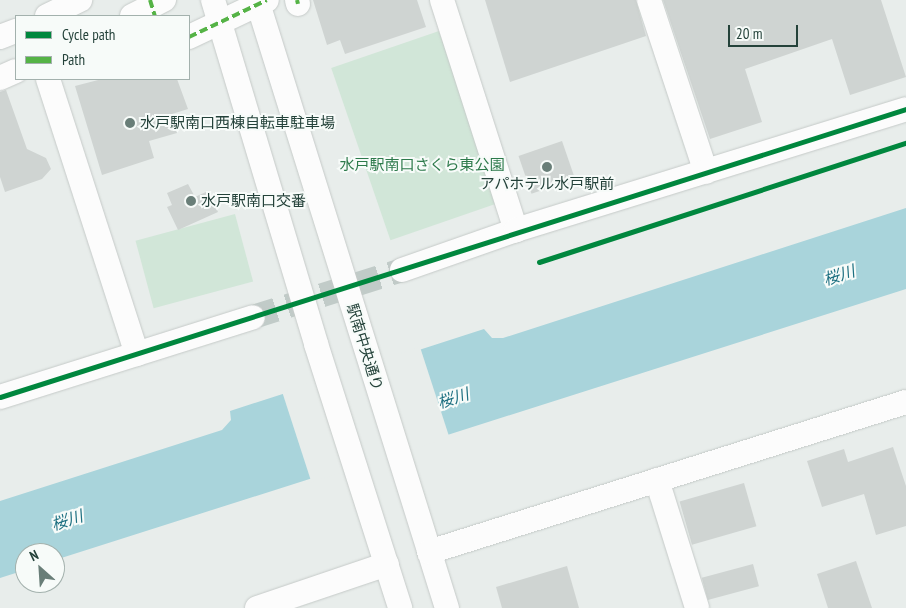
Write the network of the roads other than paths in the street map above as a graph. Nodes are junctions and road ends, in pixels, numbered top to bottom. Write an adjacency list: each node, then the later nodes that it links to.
1 (80, 0): 9 (street)
2 (150, 0): 11 (street)
3 (164, 0): 10 (street)
4 (213, 0): 28 (street)
5 (257, 0): 27 (street, 駅南中央通り)
6 (267, 0): 14 (street)
7 (442, 0): 20 (street)
8 (649, 0): 19 (street)
9 (49, 15)
10 (134, 15)
11 (155, 15)
12 (15, 31): 13 (street)
13 (0, 37)
14 (190, 37)
15 (15, 71): 16 (street)
16 (0, 78)
17 (48, 80): 23 (street)
18 (906, 109): 19 (street)
19 (706, 172): 20 (street)
20 (516, 230): 21 (street)
21 (402, 270)
22 (253, 317): 23 (street)
23 (137, 354): 24 (street)
24 (0, 397)
25 (906, 402): 26 (street)
26 (656, 480): 27 (street); 32 (street)
27 (429, 552): 31 (street, 駅南中央通り)
28 (387, 564): 29 (street); 30 (street)
29 (256, 608)
30 (400, 608)
31 (447, 608)
32 (697, 608)

